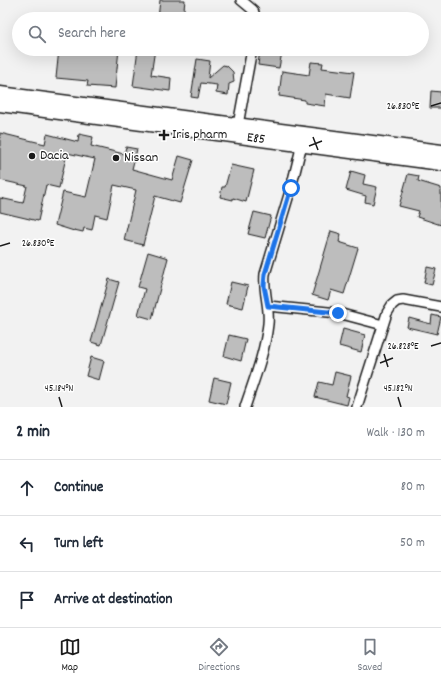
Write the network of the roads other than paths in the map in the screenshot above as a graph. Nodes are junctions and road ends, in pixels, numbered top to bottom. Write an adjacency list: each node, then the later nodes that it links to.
1 (241, 0): 2 (street)
2 (254, 12)
3 (251, 56): 6 (street)
4 (0, 94): 6 (main road, E85)
5 (0, 104): 7 (main road, E85)
6 (238, 125): 8 (main road, E85)
7 (302, 144): 9 (main road, E85); 10 (street)
8 (441, 152)
9 (441, 162)
10 (268, 306): 12 (street); 13 (street)
11 (441, 307): 12 (street)
12 (383, 325): 14 (street)
13 (245, 407)
14 (357, 407)

